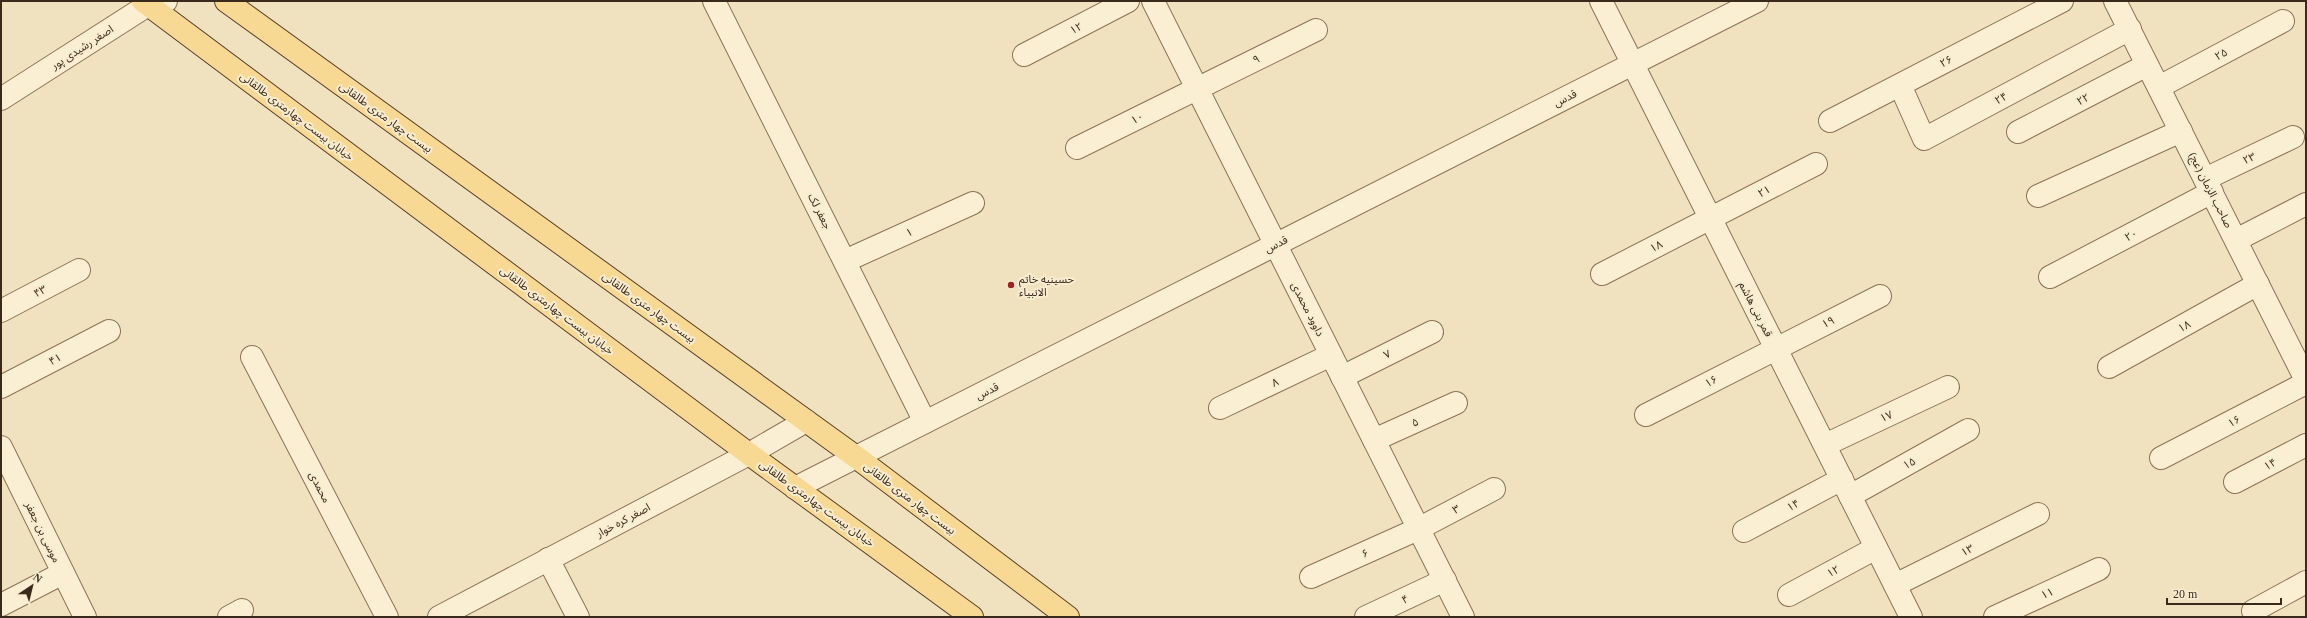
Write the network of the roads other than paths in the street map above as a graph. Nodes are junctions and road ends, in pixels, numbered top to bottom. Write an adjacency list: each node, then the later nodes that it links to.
1 (226, 1): 53 (main road, بیست چهار متری طالقانی)
2 (714, 1): 33 (street, جعفر لک)
3 (1128, 1): 13 (street, ۱۲)
4 (1153, 1): 18 (street, داوود محمدی)
5 (1601, 1): 14 (street, قمر بنی هاشم)
6 (1757, 1): 14 (street, قدس)
7 (2062, 1): 16 (street, ۲۶)
8 (2115, 1): 12 (street, صاحب الزمان (عج))
9 (152, 2): 19 (street, اصغر رشیدی پور); 60 (main road, خیابان بیست چهارمتری طالقانی)
10 (2284, 22): 17 (street, ۲۵)
11 (1316, 30): 18 (street, ۹)
12 (2130, 30): 15 (street, صاحب الزمان (عج)); 16 (street, ۲۴)
13 (1024, 55)
14 (1633, 64): 30 (street, قمر بنی هاشم); 32 (street, قدس)
15 (2147, 65): 17 (street, صاحب الزمان (عج)); 22 (street, ۲۲)
16 (1900, 85): 20 (street, ۲۶)
17 (2159, 86): 21 (street, صاحب الزمان (عج))
18 (1196, 88): 24 (street, ۱۰); 32 (street, داوود محمدی)
19 (1, 99)
20 (1830, 122)
21 (2181, 130): 26 (street, صاحب الزمان (عج)); 27 (street)
22 (2018, 132)
23 (2293, 138): 26 (street, ۲۳)
24 (1077, 148)
25 (1816, 164): 30 (street, ۲۱)
26 (2208, 186): 31 (street, صاحب الزمان (عج)); 36 (street, ۲۰)
27 (2038, 196)
28 (973, 203): 33 (street, ۱)
29 (2306, 204): 31 (street)
30 (1711, 218): 35 (street, ۱۸); 42 (street, قمر بنی هاشم)
31 (2236, 240): 37 (street, صاحب الزمان (عج))
32 (1275, 245): 43 (street, داوود محمدی); 54 (street, قدس)
33 (845, 261): 54 (street, جعفر لک)
34 (79, 270): 39 (street, ۴۳)
35 (1602, 274)
36 (2050, 277)
37 (2258, 284): 45 (street, ۱۸); 47 (street, صاحب الزمان (عج))
38 (1880, 296): 42 (street, ۱۹)
39 (1, 311)
40 (109, 331): 48 (street, ۴۱)
41 (1432, 332): 46 (street, ۷)
42 (1775, 347): 52 (street, ۱۶); 57 (street, قمر بنی هاشم)
43 (1331, 355): 46 (street, داوود محمدی); 51 (street, ۸)
44 (252, 358): 82 (street, محمدی)
45 (2109, 367)
46 (1342, 377): 56 (street, داوود محمدی)
47 (2306, 382): 62 (street, ۱۶)
48 (1, 387)
49 (1948, 387): 57 (street, ۱۷)
50 (1456, 403): 56 (street, ۵)
51 (1220, 408)
52 (1646, 415)
53 (806, 421): 60 (street, اصغر کره خوار); 61 (main road, بیست چهار متری طالقانی)
54 (925, 422): 61 (street, قدس)
55 (1968, 430): 65 (street, ۱۵)
56 (1374, 440): 68 (street, داوود محمدی)
57 (1825, 445): 65 (street, قمر بنی هاشم)
58 (2306, 445): 63 (street, ۱۴)
59 (1, 447): 73 (street, موسی بن جعفر)
60 (749, 454): 64 (main road, خیابان بیست چهارمتری طالقانی); 71 (street, اصغر کره خوار)
61 (856, 457): 64 (street, قدس); 86 (main road, بیست چهار متری طالقانی)
62 (2162, 458)
63 (2235, 482)
64 (796, 488): 85 (main road, خیابان بیست چهارمتری طالقانی)
65 (1846, 488): 69 (street, ۱۴); 70 (street, قمر بنی هاشم)
66 (1494, 489): 68 (street, ۳)
67 (2038, 514): 77 (street, ۱۳)
68 (1418, 529): 74 (street, ۶); 75 (street, داوود محمدی)
69 (1744, 531)
70 (1876, 548): 77 (street, قمر بنی هاشم); 78 (street, ۱۲)
71 (548, 559): 83 (street, اصغر کره خوار); 84 (street)
72 (2099, 569): 90 (street, ۱۱)
73 (63, 572): 79 (street); 81 (street, موسی بن جعفر)
74 (1311, 577)
75 (1445, 580): 87 (street, ۴); 88 (street, داوود محمدی)
76 (2306, 582): 80 (street)
77 (1896, 586): 89 (street, قمر بنی هاشم)
78 (1789, 595)
79 (1, 605)
80 (2253, 611)
81 (85, 617)
82 (387, 617)
83 (439, 617)
84 (578, 617)
85 (972, 617)
86 (1068, 617)
87 (1366, 617)
88 (1463, 617)
89 (1911, 617)
90 (1995, 617)

